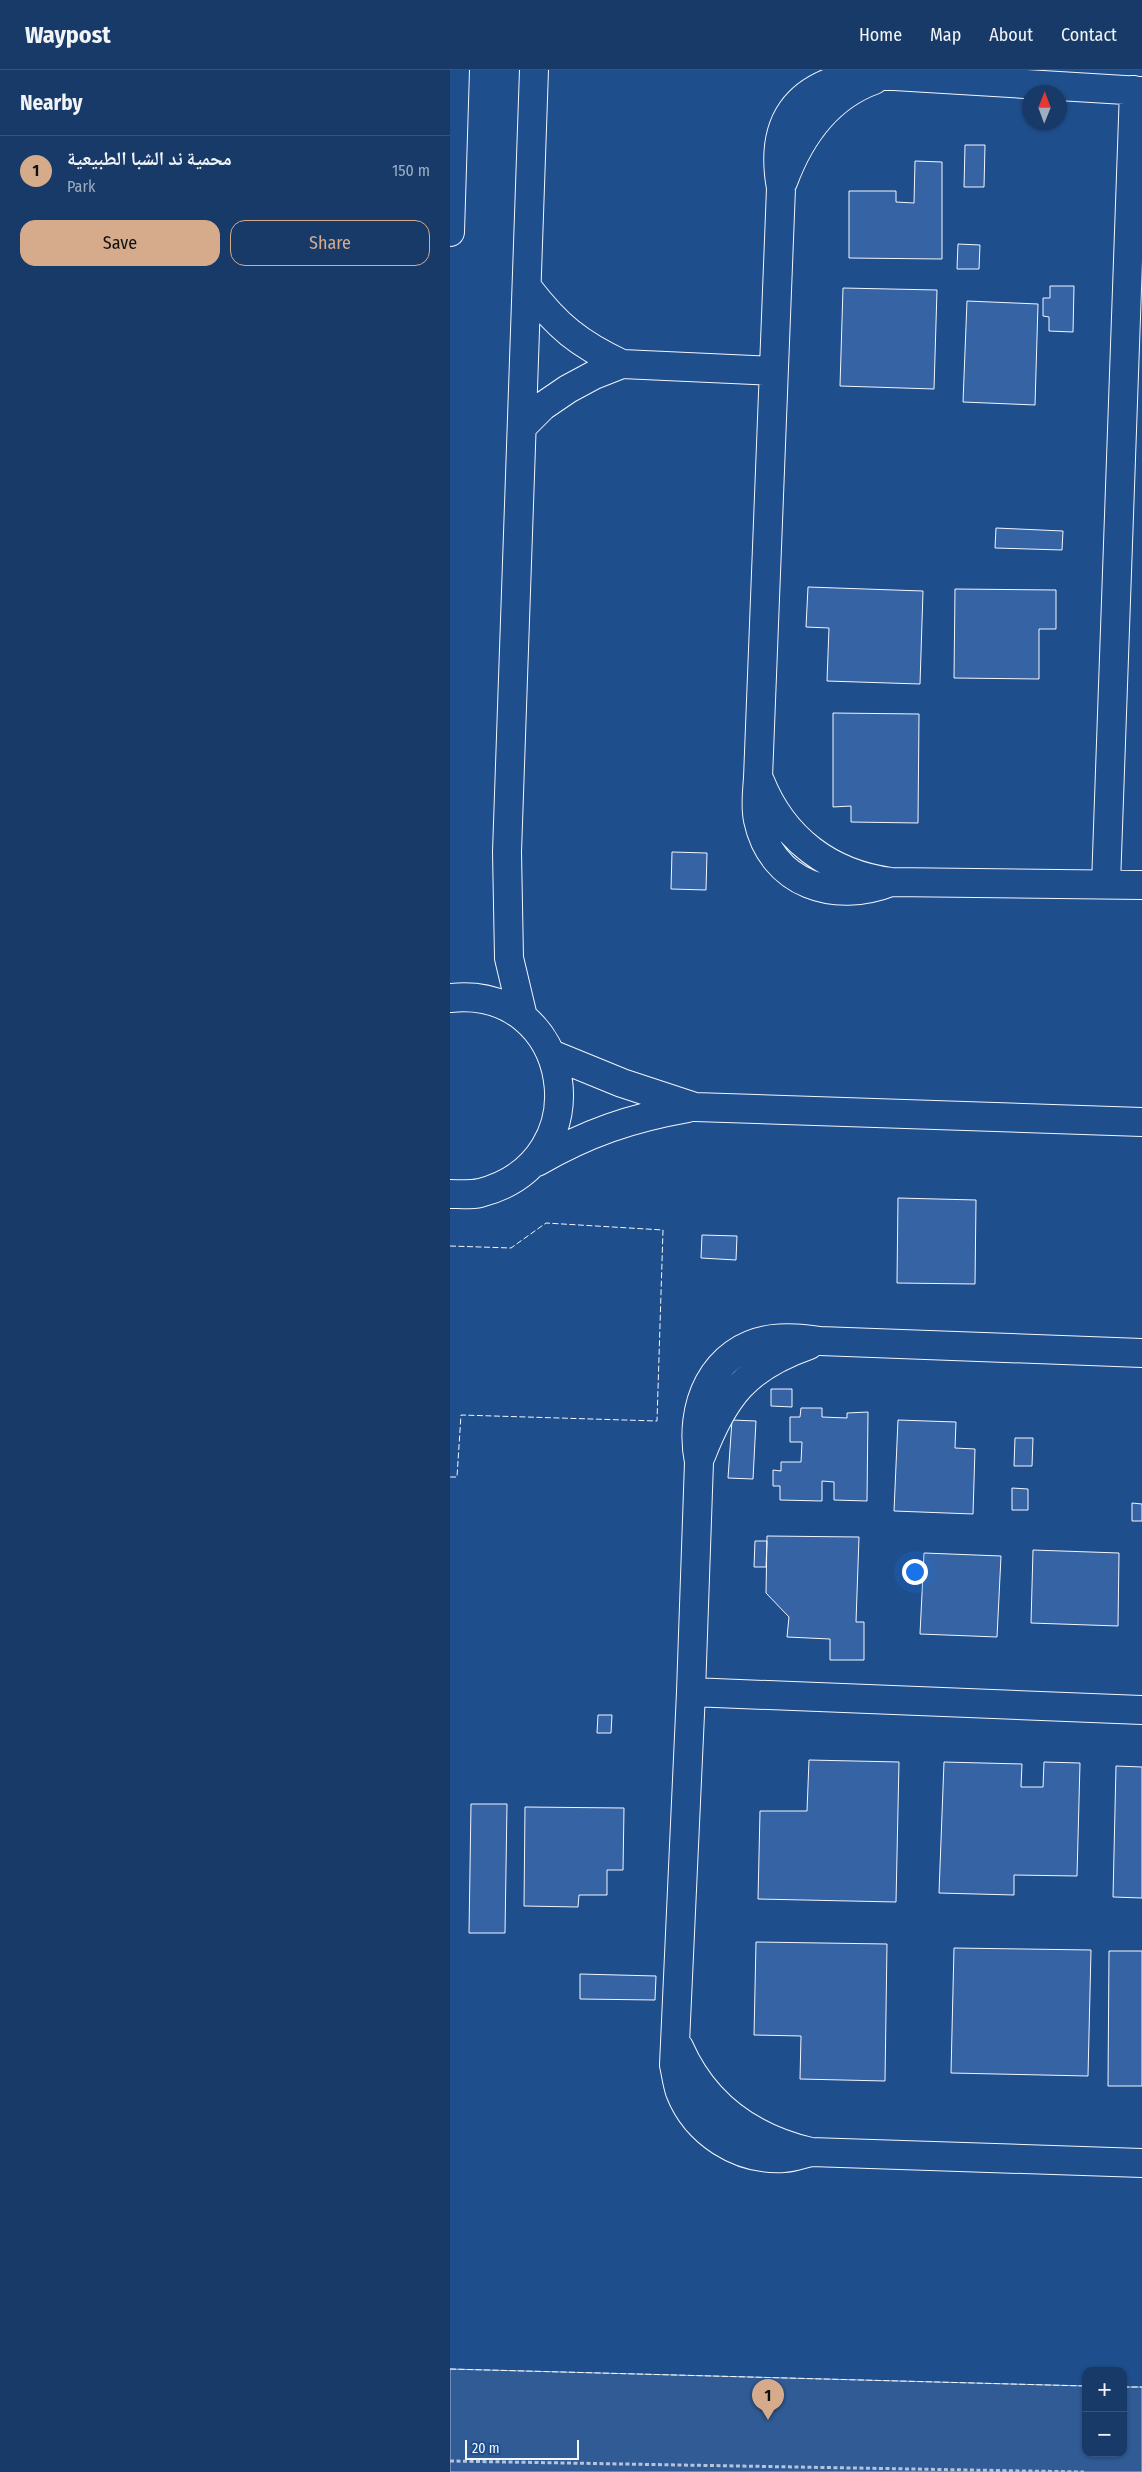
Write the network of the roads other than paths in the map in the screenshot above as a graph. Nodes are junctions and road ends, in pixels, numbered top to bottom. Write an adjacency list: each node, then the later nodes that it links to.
1 (456, 70): 4 (street)
2 (534, 70): 5 (street)
3 (1138, 90): 7 (street); 9 (street)
4 (450, 232)
5 (528, 288): 6 (street); 8 (street)
6 (622, 364): 7 (street); 8 (street)
7 (773, 371): 9 (street)
8 (522, 427): 12 (street)
9 (1106, 884): 10 (street)
10 (1142, 885)
11 (450, 998): 12 (street)
12 (523, 1017): 13 (street)
13 (551, 1054): 14 (street); 16 (street)
14 (695, 1107): 15 (street); 16 (street)
15 (1142, 1122)
16 (532, 1165): 17 (street)
17 (450, 1194)
18 (1142, 1353): 19 (street)
19 (692, 1692): 20 (street); 21 (street)
20 (1142, 1710)
21 (1142, 2163)

